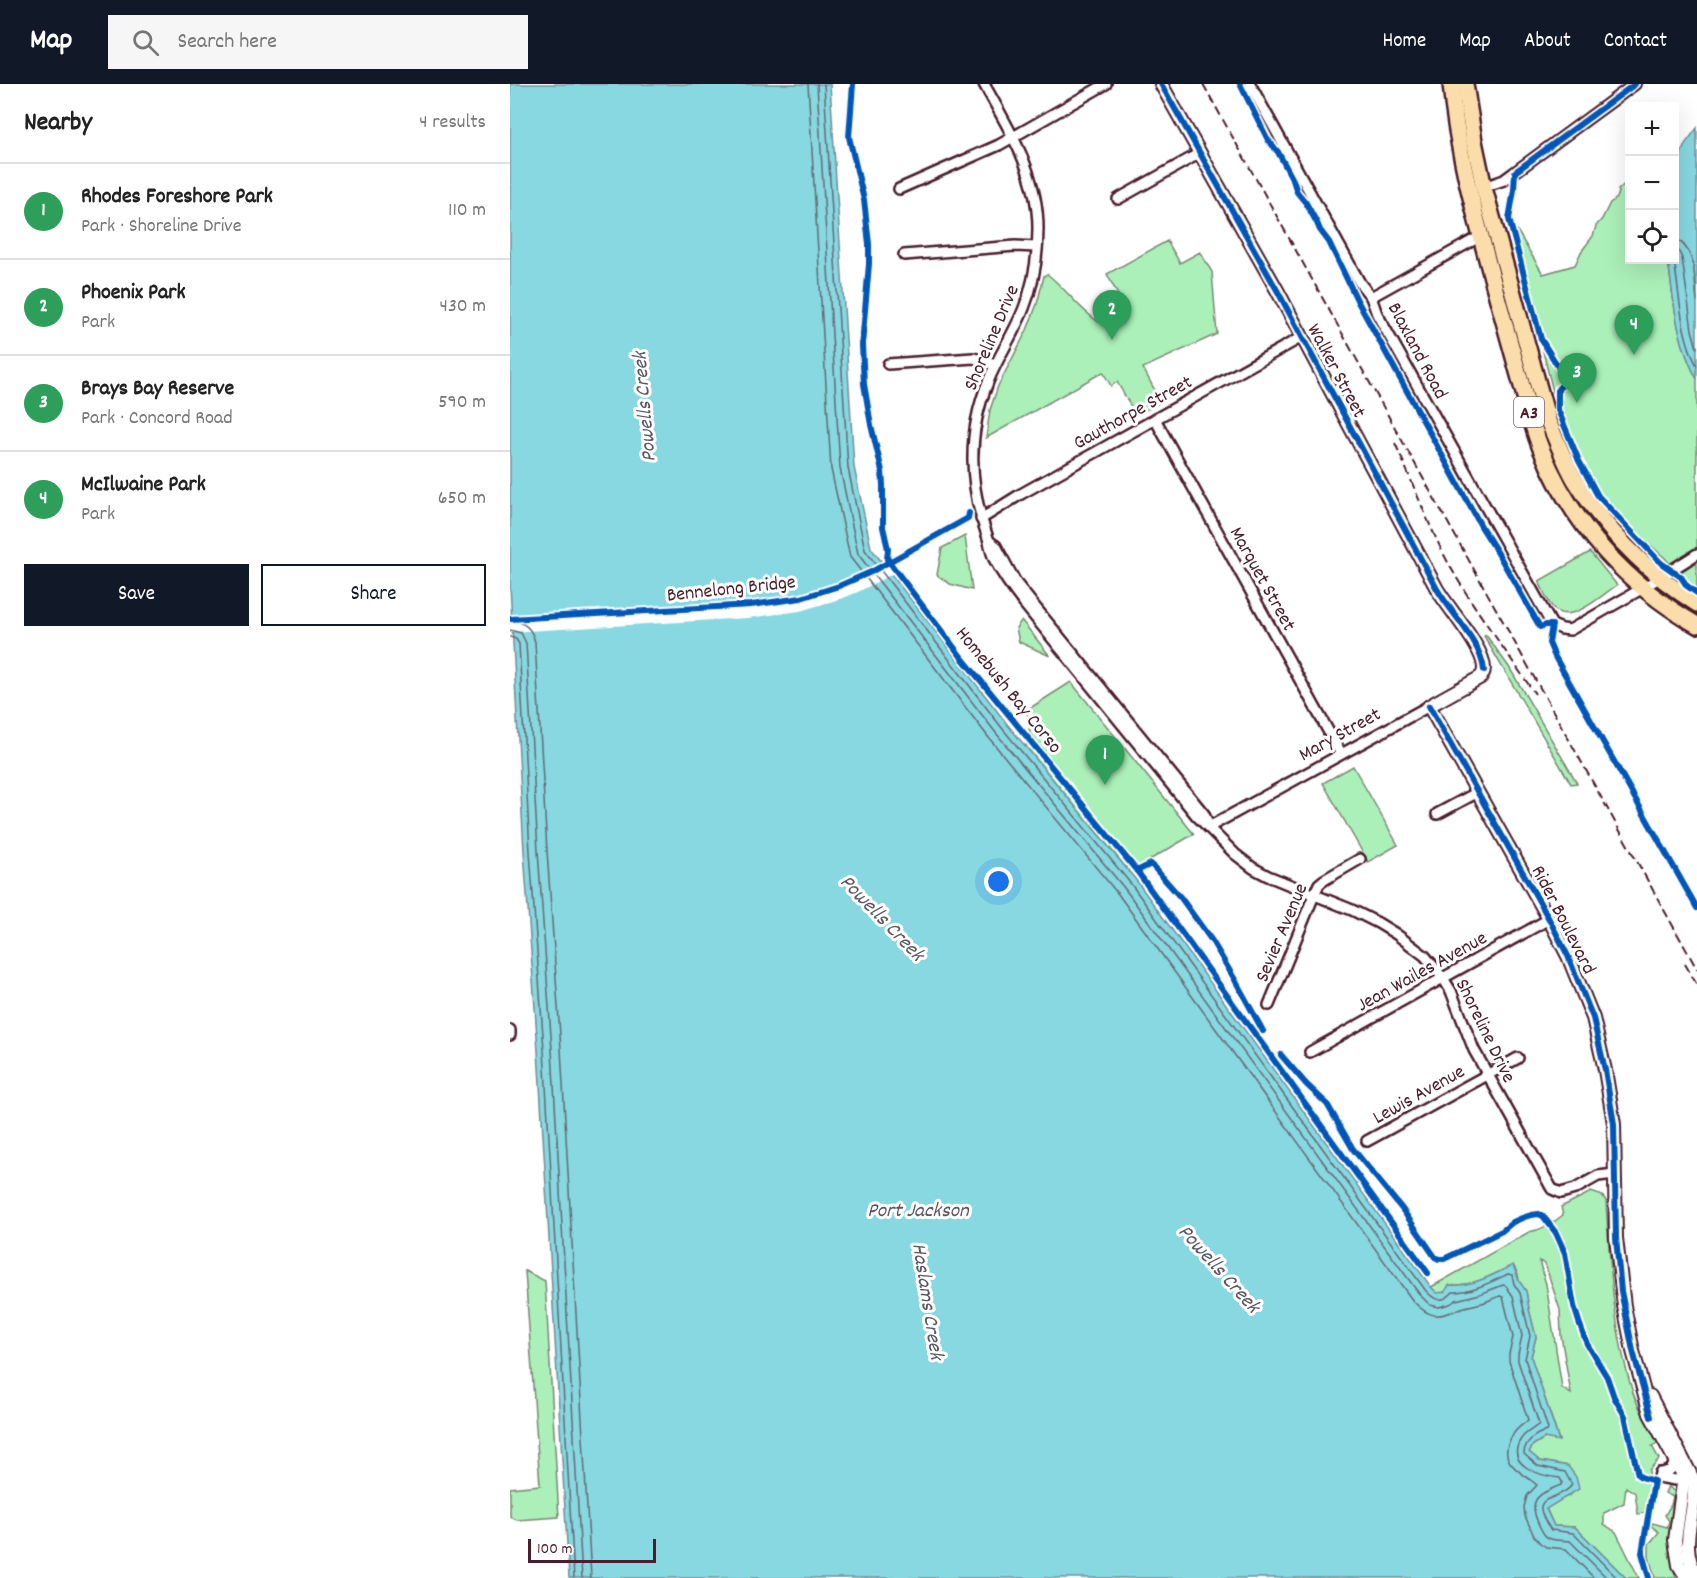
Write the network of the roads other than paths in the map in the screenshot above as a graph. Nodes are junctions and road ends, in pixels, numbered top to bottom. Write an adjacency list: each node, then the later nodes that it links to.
1 (984, 84): 8 (street, Shoreline Drive)
2 (1106, 84): 8 (street)
3 (1161, 84): 9 (street, Walker Street)
4 (1250, 84): 16 (street, Blaxland Road)
5 (1451, 84): 11 (highway, A3)
6 (1465, 84): 11 (highway, A3)
7 (1635, 84): 11 (street)
8 (1014, 137): 10 (street); 14 (street, Shoreline Drive)
9 (1200, 153): 12 (street); 17 (street, Walker Street)
10 (899, 189)
11 (1477, 190): 13 (highway, A3); 23 (highway, A3)
12 (1118, 199)
13 (1481, 236): 16 (street); 24 (highway, A3)
14 (1037, 247): 15 (street); 19 (street, Shoreline Drive)
15 (904, 255)
16 (1371, 297): 24 (street, Blaxland Road)
17 (1302, 337): 20 (street, Gauthorpe Street); 27 (street, Walker Street)
18 (888, 364): 19 (street)
19 (995, 365): 21 (street, Shoreline Drive)
20 (1155, 419): 21 (street, Gauthorpe Street); 29 (street, Marquet Street)
21 (981, 519): 32 (street, Shoreline Drive)
22 (1697, 554): 23 (street)
23 (1659, 578): 24 (street); 25 (highway, A3)
24 (1643, 588): 26 (highway, A3)
25 (1697, 604)
26 (1697, 625)
27 (1484, 670): 28 (street, Mary Street)
28 (1429, 706): 29 (street, Mary Street); 30 (street, Rider Boulevard)
29 (1341, 754): 32 (street, Mary Street)
30 (1478, 792): 31 (street); 35 (street, Rider Boulevard)
31 (1437, 814)
32 (1209, 826): 34 (street, Shoreline Drive)
33 (1360, 859): 34 (street, Sevier Avenue)
34 (1314, 895): 36 (street, Shoreline Drive); 37 (street, Sevier Avenue)
35 (1549, 919): 36 (street, Jean Wailes Avenue); 44 (street, Rider Boulevard)
36 (1443, 978): 40 (street, Jean Wailes Avenue); 42 (street, Shoreline Drive)
37 (1269, 1005)
38 (510, 1030): 39 (street)
39 (510, 1035)
40 (1310, 1052)
41 (1518, 1058): 42 (street, Lewis Avenue)
42 (1488, 1075): 43 (street, Lewis Avenue); 44 (street, Shoreline Drive)
43 (1367, 1141)
44 (1615, 1174): 45 (street, Rider Boulevard)
45 (1641, 1380): 46 (street, Rider Boulevard); 47 (street, Rider Boulevard)
46 (1673, 1458): 47 (street, Rider Boulevard); 47 (street)
47 (1692, 1478): 48 (street); 52 (street)
48 (1695, 1507): 49 (street)
49 (1690, 1529): 50 (street); 51 (street)
50 (1697, 1563)
51 (1697, 1575)
52 (1687, 1578)

